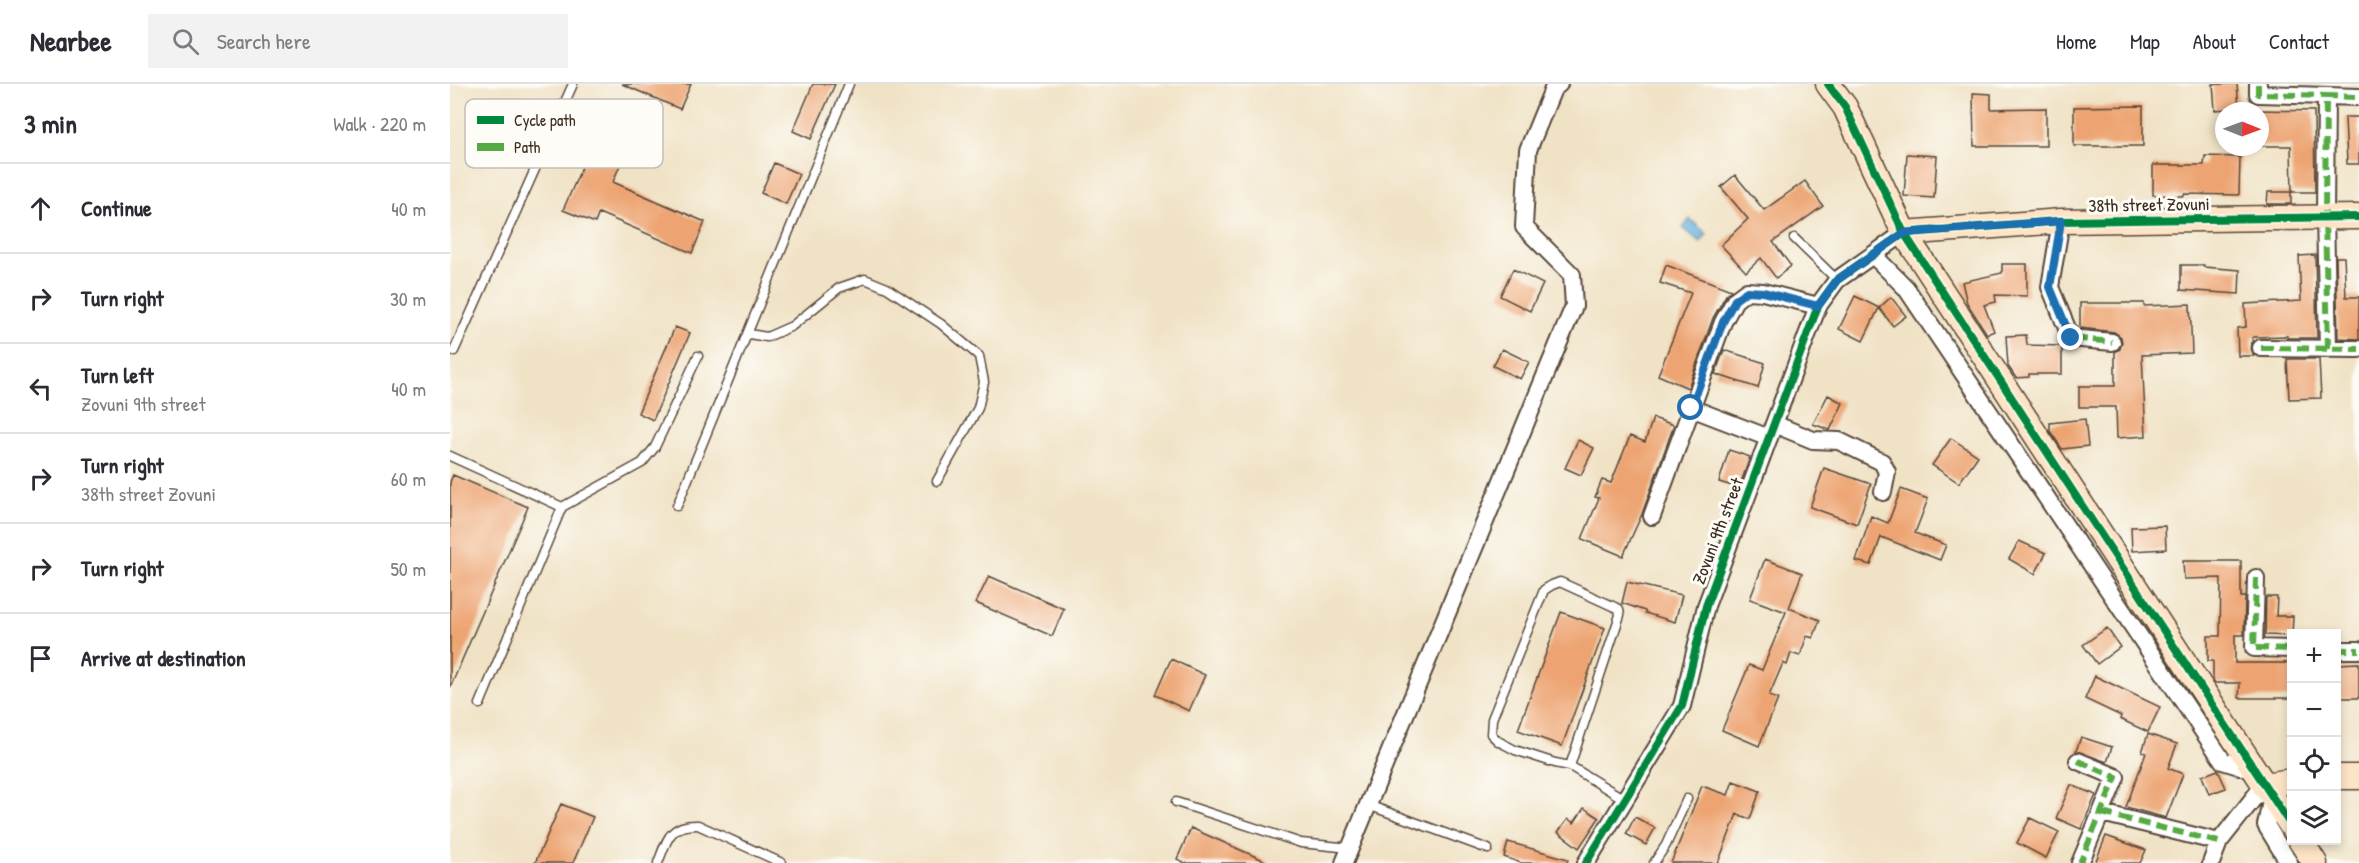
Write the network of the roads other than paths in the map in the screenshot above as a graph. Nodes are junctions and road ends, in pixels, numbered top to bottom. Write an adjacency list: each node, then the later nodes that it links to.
1 (573, 84): 8 (lane)
2 (849, 84): 18 (lane)
3 (1559, 84): 47 (street)
4 (1828, 84): 13 (street)
5 (2258, 84): 6 (street)
6 (2326, 96): 7 (street); 10 (street)
7 (2359, 97)
8 (566, 99)
9 (536, 168): 23 (lane)
10 (2325, 216): 11 (street, 38th street Zovuni); 12 (street, 38th street Zovuni); 21 (street)
11 (2359, 217)
12 (2061, 221): 13 (street, 38th street Zovuni); 19 (street)
13 (1904, 233): 15 (street, Zovuni 9th street); 43 (street)
14 (1794, 238): 16 (lane)
15 (1873, 255): 16 (street, Zovuni 9th street); 43 (street)
16 (1837, 280): 17 (street, Zovuni 9th street)
17 (1818, 306): 25 (street); 26 (street, Zovuni 9th street)
18 (749, 334): 28 (lane); 30 (lane)
19 (2112, 342)
20 (2260, 348): 21 (street)
21 (2328, 349): 22 (street)
22 (2359, 349)
23 (454, 351)
24 (698, 356): 31 (lane)
25 (1691, 408): 26 (street); 32 (street)
26 (1771, 431): 29 (street); 44 (street, Zovuni 9th street)
27 (450, 456): 31 (lane)
28 (937, 481)
29 (1883, 492)
30 (677, 506)
31 (562, 507): 37 (lane)
32 (1652, 516)
33 (2256, 578): 34 (street)
34 (2287, 649)
35 (2341, 650): 36 (street)
36 (2359, 650)
37 (480, 704)
38 (2078, 761): 48 (street)
39 (1570, 766): 39 (lane); 44 (lane)
40 (2341, 777): 41 (street)
41 (2359, 777)
42 (2287, 782): 43 (street)
43 (2264, 784): 49 (street); 50 (street); 60 (street)
44 (1624, 799): 56 (street, Zovuni 9th street)
45 (1686, 800): 57 (lane)
46 (1176, 802): 53 (lane)
47 (1368, 805): 52 (lane); 53 (street)
48 (2102, 813): 50 (street); 58 (street)
49 (2287, 819)
50 (2219, 842): 59 (street)
51 (2303, 845): 61 (street)
52 (1488, 849)
53 (1347, 855)
54 (658, 863): 55 (lane)
55 (782, 863)
56 (1586, 863)
57 (1654, 863)
58 (2080, 863)
59 (2211, 863)
60 (2289, 863)
61 (2315, 863)

